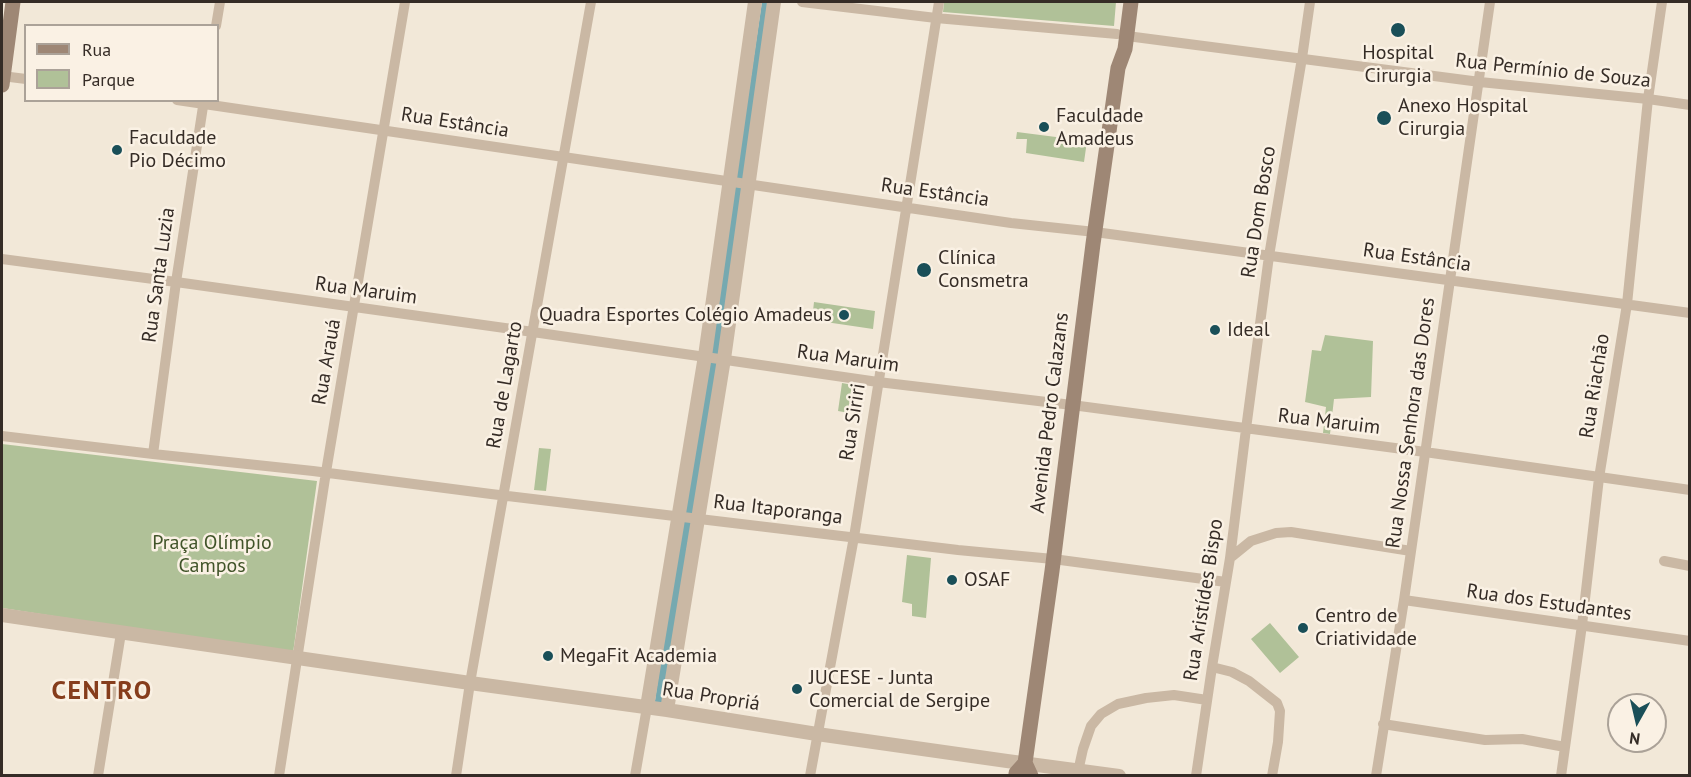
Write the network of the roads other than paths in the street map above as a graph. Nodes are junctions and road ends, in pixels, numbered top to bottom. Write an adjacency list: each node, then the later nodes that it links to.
1 (13, 2): 18 (main road)
2 (220, 2): 15 (street)
3 (405, 2): 24 (street, Rua Arauá)
4 (591, 2): 25 (street, Rua de Lagarto)
5 (755, 2): 26 (street)
6 (774, 2): 26 (street)
7 (802, 2): 14 (street, Rua Permínio de Souza)
8 (939, 2): 14 (street, Rua Siriri)
9 (1121, 2): 16 (main road, Avenida Pedro Calazans)
10 (1131, 2): 16 (main road, Avenida Pedro Calazans)
11 (1310, 2): 17 (street, Rua Dom Bosco)
12 (1491, 2): 20 (street, Rua Nossa Senhora das Dores)
13 (1662, 2): 21 (street, Rua Riachão)
14 (936, 18): 16 (street, Rua Permínio de Souza); 27 (street, Rua Siriri)
15 (216, 24)
16 (1122, 35): 17 (street, Rua Permínio de Souza); 28 (main road, Avenida Pedro Calazans)
17 (1302, 58): 20 (street, Rua Permínio de Souza); 29 (street, Rua Dom Bosco)
18 (2, 79): 19 (street)
19 (24, 79)
20 (1480, 82): 21 (street, Rua Permínio de Souza); 31 (street, Rua Nossa Senhora das Dores)
21 (1648, 99): 23 (street, Rua Permínio de Souza); 33 (street, Rua Riachão)
22 (204, 103): 24 (street, Rua Estância); 32 (street, Rua Santa Luzia)
23 (1689, 105)
24 (382, 130): 25 (street, Rua Estância); 34 (street, Rua Arauá)
25 (564, 158): 26 (street, Rua Estância); 36 (street, Rua de Lagarto)
26 (739, 183): 27 (street, Rua Estância); 37 (street)
27 (906, 207): 28 (street, Rua Estância); 38 (street, Rua Siriri)
28 (1095, 232): 29 (street, Rua Estância); 39 (main road, Avenida Pedro Calazans)
29 (1269, 256): 31 (street, Rua Estância); 40 (street, Rua Dom Bosco)
30 (2, 259): 32 (street, Rua Maruim)
31 (1450, 281): 33 (street, Rua Estância); 42 (street, Rua Nossa Senhora das Dores)
32 (176, 282): 34 (street, Rua Maruim); 43 (street, Rua Santa Luzia)
33 (1627, 304): 35 (street, Rua Estância); 45 (street, Rua Riachão)
34 (354, 307): 36 (street, Rua Maruim); 44 (street, Rua Arauá)
35 (1689, 314)
36 (533, 332): 37 (street, Rua Maruim); 47 (street, Rua de Lagarto)
37 (715, 357): 38 (street, Rua Maruim); 48 (street); 48 (street)
38 (878, 382): 39 (street, Rua Maruim); 49 (street, Rua Siriri)
39 (1072, 405): 40 (street, Rua Maruim); 52 (main road, Avenida Pedro Calazans)
40 (1246, 429): 42 (street, Rua Maruim); 51 (street, Rua Aristídes Bispo)
41 (2, 436): 43 (street)
42 (1425, 452): 45 (street, Rua Maruim); 50 (street, Rua Nossa Senhora das Dores)
43 (153, 454): 44 (street)
44 (326, 472): 47 (street, Rua Itaporanga); 61 (street, Rua Arauá)
45 (1599, 478): 46 (street, Rua Maruim); 58 (street, Rua Riachão)
46 (1689, 490)
47 (504, 496): 48 (street, Rua Itaporanga); 63 (street, Rua de Lagarto)
48 (687, 517): 49 (street, Rua Itaporanga); 65 (street); 65 (street)
49 (854, 537): 52 (street, Rua Itaporanga); 67 (street, Rua Siriri)
50 (1411, 551): 51 (street); 56 (street, Rua Nossa Senhora das Dores)
51 (1230, 558): 55 (street, Rua Aristídes Bispo)
52 (1053, 559): 55 (street, Rua Itaporanga); 69 (main road, Avenida Pedro Calazans)
53 (1664, 561): 54 (street)
54 (1689, 566)
55 (1226, 582): 62 (street, Rua Aristídes Bispo)
56 (1404, 600): 58 (street, Rua dos Estudantes); 66 (street, Rua Nossa Senhora das Dores)
57 (2, 615): 59 (street)
58 (1582, 625): 60 (street, Rua dos Estudantes); 68 (street, Rua Riachão)
59 (121, 633): 61 (street); 71 (street)
60 (1689, 640)
61 (297, 658): 63 (street, Rua Propriá); 72 (street, Rua Arauá)
62 (1212, 667): 64 (street, Rua Aristídes Bispo); 78 (street)
63 (470, 683): 65 (street, Rua Propriá); 73 (street, Rua de Lagarto)
64 (1207, 700): 70 (street); 77 (street, Rua Aristídes Bispo)
65 (657, 710): 67 (street, Rua Propriá); 74 (street)
66 (1383, 724): 68 (street); 79 (street, Rua Nossa Senhora das Dores)
67 (818, 734): 69 (street, Rua Propriá); 75 (street, Rua Siriri)
68 (1565, 747): 80 (street, Rua Riachão)
69 (1024, 771): 70 (street, Rua Propriá)
70 (1078, 773): 76 (street, Rua Propriá)
71 (98, 776)
72 (279, 776)
73 (456, 776)
74 (635, 776)
75 (810, 776)
76 (1119, 776)
77 (1196, 776)
78 (1272, 776)
79 (1376, 776)
80 (1561, 776)

